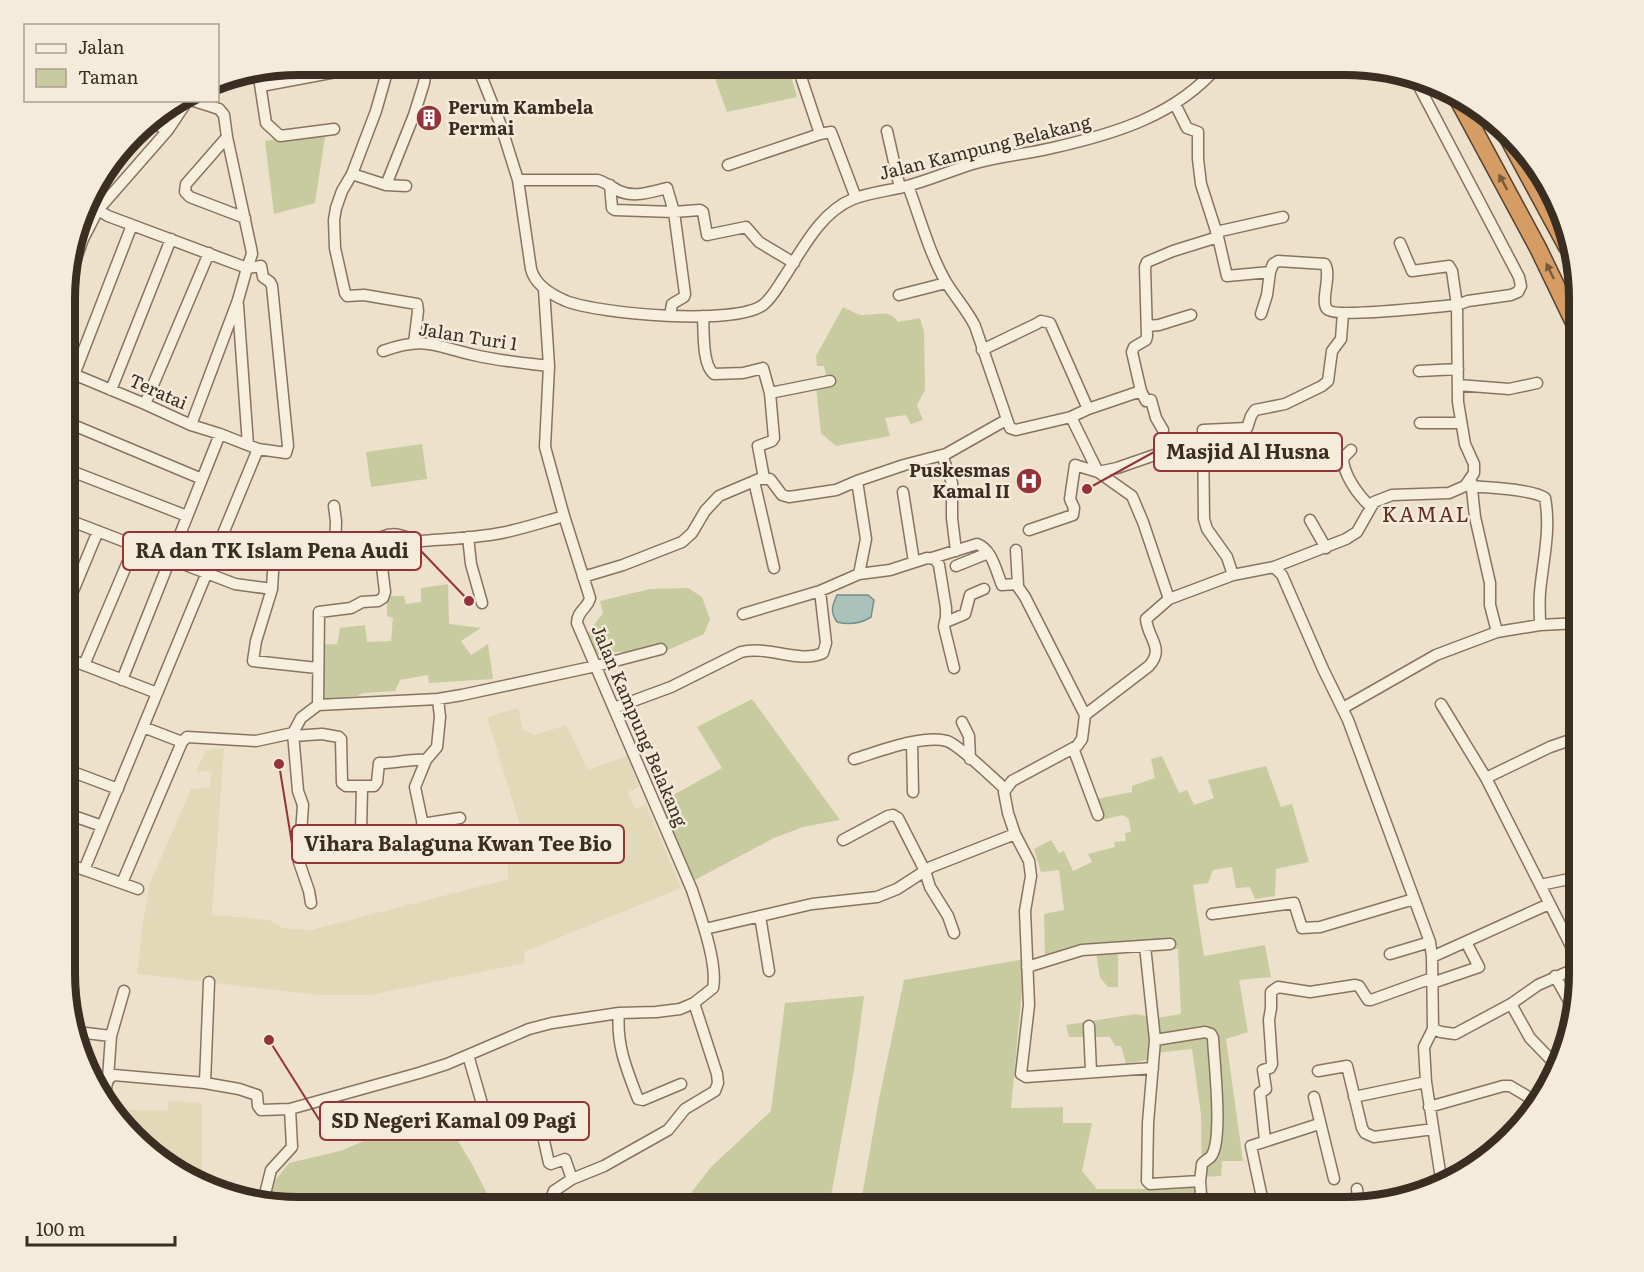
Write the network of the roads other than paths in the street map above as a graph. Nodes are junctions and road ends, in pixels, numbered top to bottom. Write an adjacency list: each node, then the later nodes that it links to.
1 (320, 75): 8 (street)
2 (386, 75): 22 (street)
3 (424, 75): 24 (street)
4 (481, 75): 23 (street, Jalan Kampung Belakang)
5 (800, 75): 18 (street)
6 (1209, 75): 11 (street, Jalan Kampung Belakang)
7 (260, 78): 8 (street)
8 (261, 86): 15 (street)
9 (1419, 88): 47 (street)
10 (195, 102): 19 (street)
11 (1175, 104): 27 (street, Jalan Kampung Belakang); 36 (street)
12 (184, 107): 16 (street)
13 (1463, 109): 48 (highway, one-way to 13)
14 (158, 126): 16 (street)
15 (334, 129)
16 (168, 130): 29 (street)
17 (888, 131): 27 (street)
18 (820, 134): 21 (street); 28 (street)
19 (226, 137): 32 (street); 32 (street)
20 (1519, 159): 35 (highway)
21 (728, 165)
22 (354, 175): 24 (street); 55 (street)
23 (518, 180): 25 (street); 44 (street, Jalan Kampung Belakang)
24 (386, 185): 26 (street)
25 (610, 185): 30 (street); 30 (street)
26 (406, 186)
27 (904, 187): 28 (street, Jalan Kampung Belakang); 43 (street)
28 (856, 198): 40 (street, Jalan Kampung Belakang)
29 (98, 210): 33 (street); 34 (street)
30 (674, 212): 40 (street); 52 (street)
31 (1283, 217): 36 (street)
32 (245, 218): 41 (street)
33 (132, 225): 37 (street); 58 (street)
34 (87, 228)
35 (1557, 228)
36 (1217, 235): 42 (street); 54 (street)
37 (171, 239): 39 (street); 66 (street)
38 (1400, 243): 47 (street)
39 (209, 254): 41 (street); 69 (street)
40 (794, 263): 53 (street, Jalan Kampung Belakang)
41 (247, 268): 46 (street); 79 (street, Teratai)
42 (1270, 272): 49 (street); 50 (street)
43 (946, 282): 45 (street); 56 (street)
44 (544, 289): 52 (street, Jalan Kampung Belakang); 59 (street, Jalan Kampung Belakang)
45 (899, 295)
46 (238, 300): 75 (street); 79 (street)
47 (1457, 305): 49 (street); 60 (street)
48 (1569, 311)
49 (1343, 313): 81 (street)
50 (1261, 314)
51 (1191, 315): 54 (street)
52 (670, 316): 53 (street, Jalan Kampung Belakang)
53 (703, 316): 68 (street)
54 (1147, 326): 67 (street)
55 (414, 343): 57 (street, Jalan Turi 1); 59 (street, Jalan Turi 1)
56 (982, 350): 70 (street); 72 (street)
57 (383, 351)
58 (75, 361)
59 (549, 366): 93 (street, Jalan Kampung Belakang)
60 (1458, 369): 61 (street); 65 (street)
61 (1419, 371)
62 (75, 375): 66 (street, Teratai)
63 (830, 381): 68 (street)
64 (1536, 383): 65 (street)
65 (1458, 385): 74 (street)
66 (111, 390): 69 (street, Teratai)
67 (1141, 391): 70 (street); 77 (street)
68 (770, 393): 86 (street)
69 (145, 404): 75 (street, Teratai)
70 (1088, 409): 71 (street)
71 (1071, 417): 72 (street); 83 (street)
72 (1006, 420): 82 (street)
73 (1420, 423): 74 (street)
74 (1461, 423): 88 (street)
75 (191, 425): 78 (street, Teratai)
76 (75, 426): 85 (street)
77 (1163, 430)
78 (220, 434): 79 (street, Teratai); 85 (street)
79 (253, 447): 112 (street)
80 (1351, 450): 91 (street)
81 (1202, 451): 83 (street); 114 (street)
82 (942, 455): 87 (street); 104 (street)
83 (1098, 471): 96 (street); 121 (street)
84 (75, 472): 92 (street)
85 (202, 479): 92 (street)
86 (759, 479): 87 (street); 110 (street); 115 (street)
87 (857, 481): 113 (street)
88 (1472, 483): 91 (street); 126 (street); 127 (street)
89 (903, 492): 108 (street)
90 (334, 506): 101 (street)
91 (1370, 506): 100 (street)
92 (187, 516): 106 (street)
93 (564, 516): 98 (street); 115 (street, Jalan Kampung Belakang)
94 (1310, 520): 100 (street)
95 (75, 522): 97 (street)
96 (1029, 530)
97 (98, 531): 99 (street); 117 (street)
98 (468, 537): 103 (street); 122 (street)
99 (135, 545): 106 (street); 130 (street)
100 (1326, 548): 111 (street)
101 (335, 549): 103 (street); 118 (street)
102 (1016, 549): 116 (street)
103 (380, 550): 132 (street)
104 (956, 551): 105 (street); 107 (street)
105 (988, 553): 109 (street); 116 (street)
106 (170, 558): 112 (street); 134 (street)
107 (932, 558): 108 (street); 124 (street)
108 (914, 562): 113 (street)
109 (956, 566)
110 (774, 567)
111 (1274, 567): 114 (street); 140 (street)
112 (207, 572): 118 (street); 135 (street)
113 (859, 574): 120 (street)
114 (1233, 575): 121 (street)
115 (583, 577): 131 (street, Jalan Kampung Belakang)
116 (1018, 585): 141 (street)
117 (75, 586)
118 (272, 589): 132 (street)
119 (984, 589): 124 (street)
120 (820, 591): 123 (street); 139 (street)
121 (1169, 599): 141 (street)
122 (482, 603)
123 (743, 614)
124 (945, 621): 133 (street)
125 (1569, 624): 126 (street)
126 (1540, 625): 127 (street)
127 (1497, 632): 140 (street)
128 (661, 649): 131 (street)
129 (75, 662): 130 (street)
130 (84, 665): 134 (street)
131 (596, 666): 136 (street); 139 (street, Jalan Kampung Belakang)
132 (317, 668): 138 (street)
133 (954, 668)
134 (122, 680): 135 (street)
135 (157, 693): 143 (street)
136 (438, 699): 138 (street); 151 (street)
137 (1441, 704): 153 (street)
138 (318, 705): 144 (street)
139 (614, 708): 179 (street, Jalan Kampung Belakang)
140 (1343, 708): 174 (street)
141 (1084, 716): 148 (street)
142 (962, 722): 150 (street)
143 (143, 727): 146 (street); 155 (street)
144 (293, 734): 146 (street); 154 (street); 175 (street)
145 (1569, 740): 153 (street)
146 (182, 742): 171 (street)
147 (912, 742): 149 (street); 150 (street); 157 (street)
148 (1073, 748): 156 (street); 158 (street)
149 (854, 759)
150 (970, 759): 156 (street)
151 (426, 760): 154 (street); 161 (street)
152 (75, 772): 155 (street)
153 (1486, 778): 172 (street)
154 (362, 786): 166 (street)
155 (118, 789): 162 (street)
156 (1005, 789): 163 (street)
157 (913, 792)
158 (1098, 815)
159 (75, 817): 162 (street)
160 (460, 818): 161 (street)
161 (422, 824): 165 (street)
162 (102, 826): 168 (street)
163 (1015, 834): 169 (street); 188 (street)
164 (843, 840): 169 (street)
165 (428, 849)
166 (373, 853)
167 (75, 867): 168 (street)
168 (84, 870): 171 (street)
169 (925, 871): 178 (street); 180 (street)
170 (1569, 879): 172 (street)
171 (122, 883): 173 (street)
172 (1540, 885): 176 (street)
173 (138, 889)
174 (1414, 899): 177 (street); 181 (street)
175 (311, 903)
176 (1549, 904): 182 (street); 184 (street)
177 (1212, 914)
178 (760, 916): 179 (street); 190 (street)
179 (705, 929): 196 (street, Jalan Kampung Belakang)
180 (954, 933)
181 (1430, 942): 186 (street); 187 (street)
182 (1466, 942): 187 (street); 192 (street)
183 (1170, 944): 185 (street)
184 (1569, 944)
185 (1145, 946): 188 (street); 203 (street)
186 (1390, 954)
187 (1432, 957): 192 (street)
188 (1027, 963): 208 (street)
189 (1569, 970): 191 (street)
190 (769, 971)
191 (1555, 976): 195 (street); 197 (street)
192 (1432, 980): 200 (street); 221 (street)
193 (209, 982): 211 (street)
194 (124, 991): 202 (street)
195 (1567, 998)
196 (694, 1003): 198 (street); 223 (street)
197 (1511, 1004): 200 (street); 205 (street)
198 (619, 1013): 204 (street); 212 (street)
199 (1089, 1026): 208 (street)
200 (1433, 1029): 210 (street)
201 (84, 1033): 202 (street)
202 (111, 1036): 209 (street)
203 (1155, 1040): 206 (street); 225 (street)
204 (468, 1055): 218 (street); 223 (street)
205 (1551, 1060)
206 (1153, 1068): 208 (street); 225 (street)
207 (1318, 1071): 215 (street)
208 (1091, 1072)
209 (108, 1078): 211 (street); 213 (street)
210 (1426, 1082): 215 (street); 217 (street)
211 (205, 1083): 218 (street)
212 (681, 1084)
213 (107, 1087)
214 (1314, 1097): 219 (street)
215 (1354, 1097): 220 (street)
216 (1530, 1098): 217 (street)
217 (1429, 1107): 220 (street)
218 (290, 1108): 227 (street)
219 (1320, 1124): 221 (street); 224 (street)
220 (1433, 1129): 222 (street)
221 (1265, 1140): 230 (street)
222 (1440, 1176)
223 (572, 1179): 228 (street)
224 (1334, 1179)
225 (1200, 1181): 229 (street)
226 (1357, 1189): 231 (street)
227 (265, 1194)
228 (553, 1197)
229 (1201, 1197)
230 (1262, 1197)
231 (1358, 1197)

